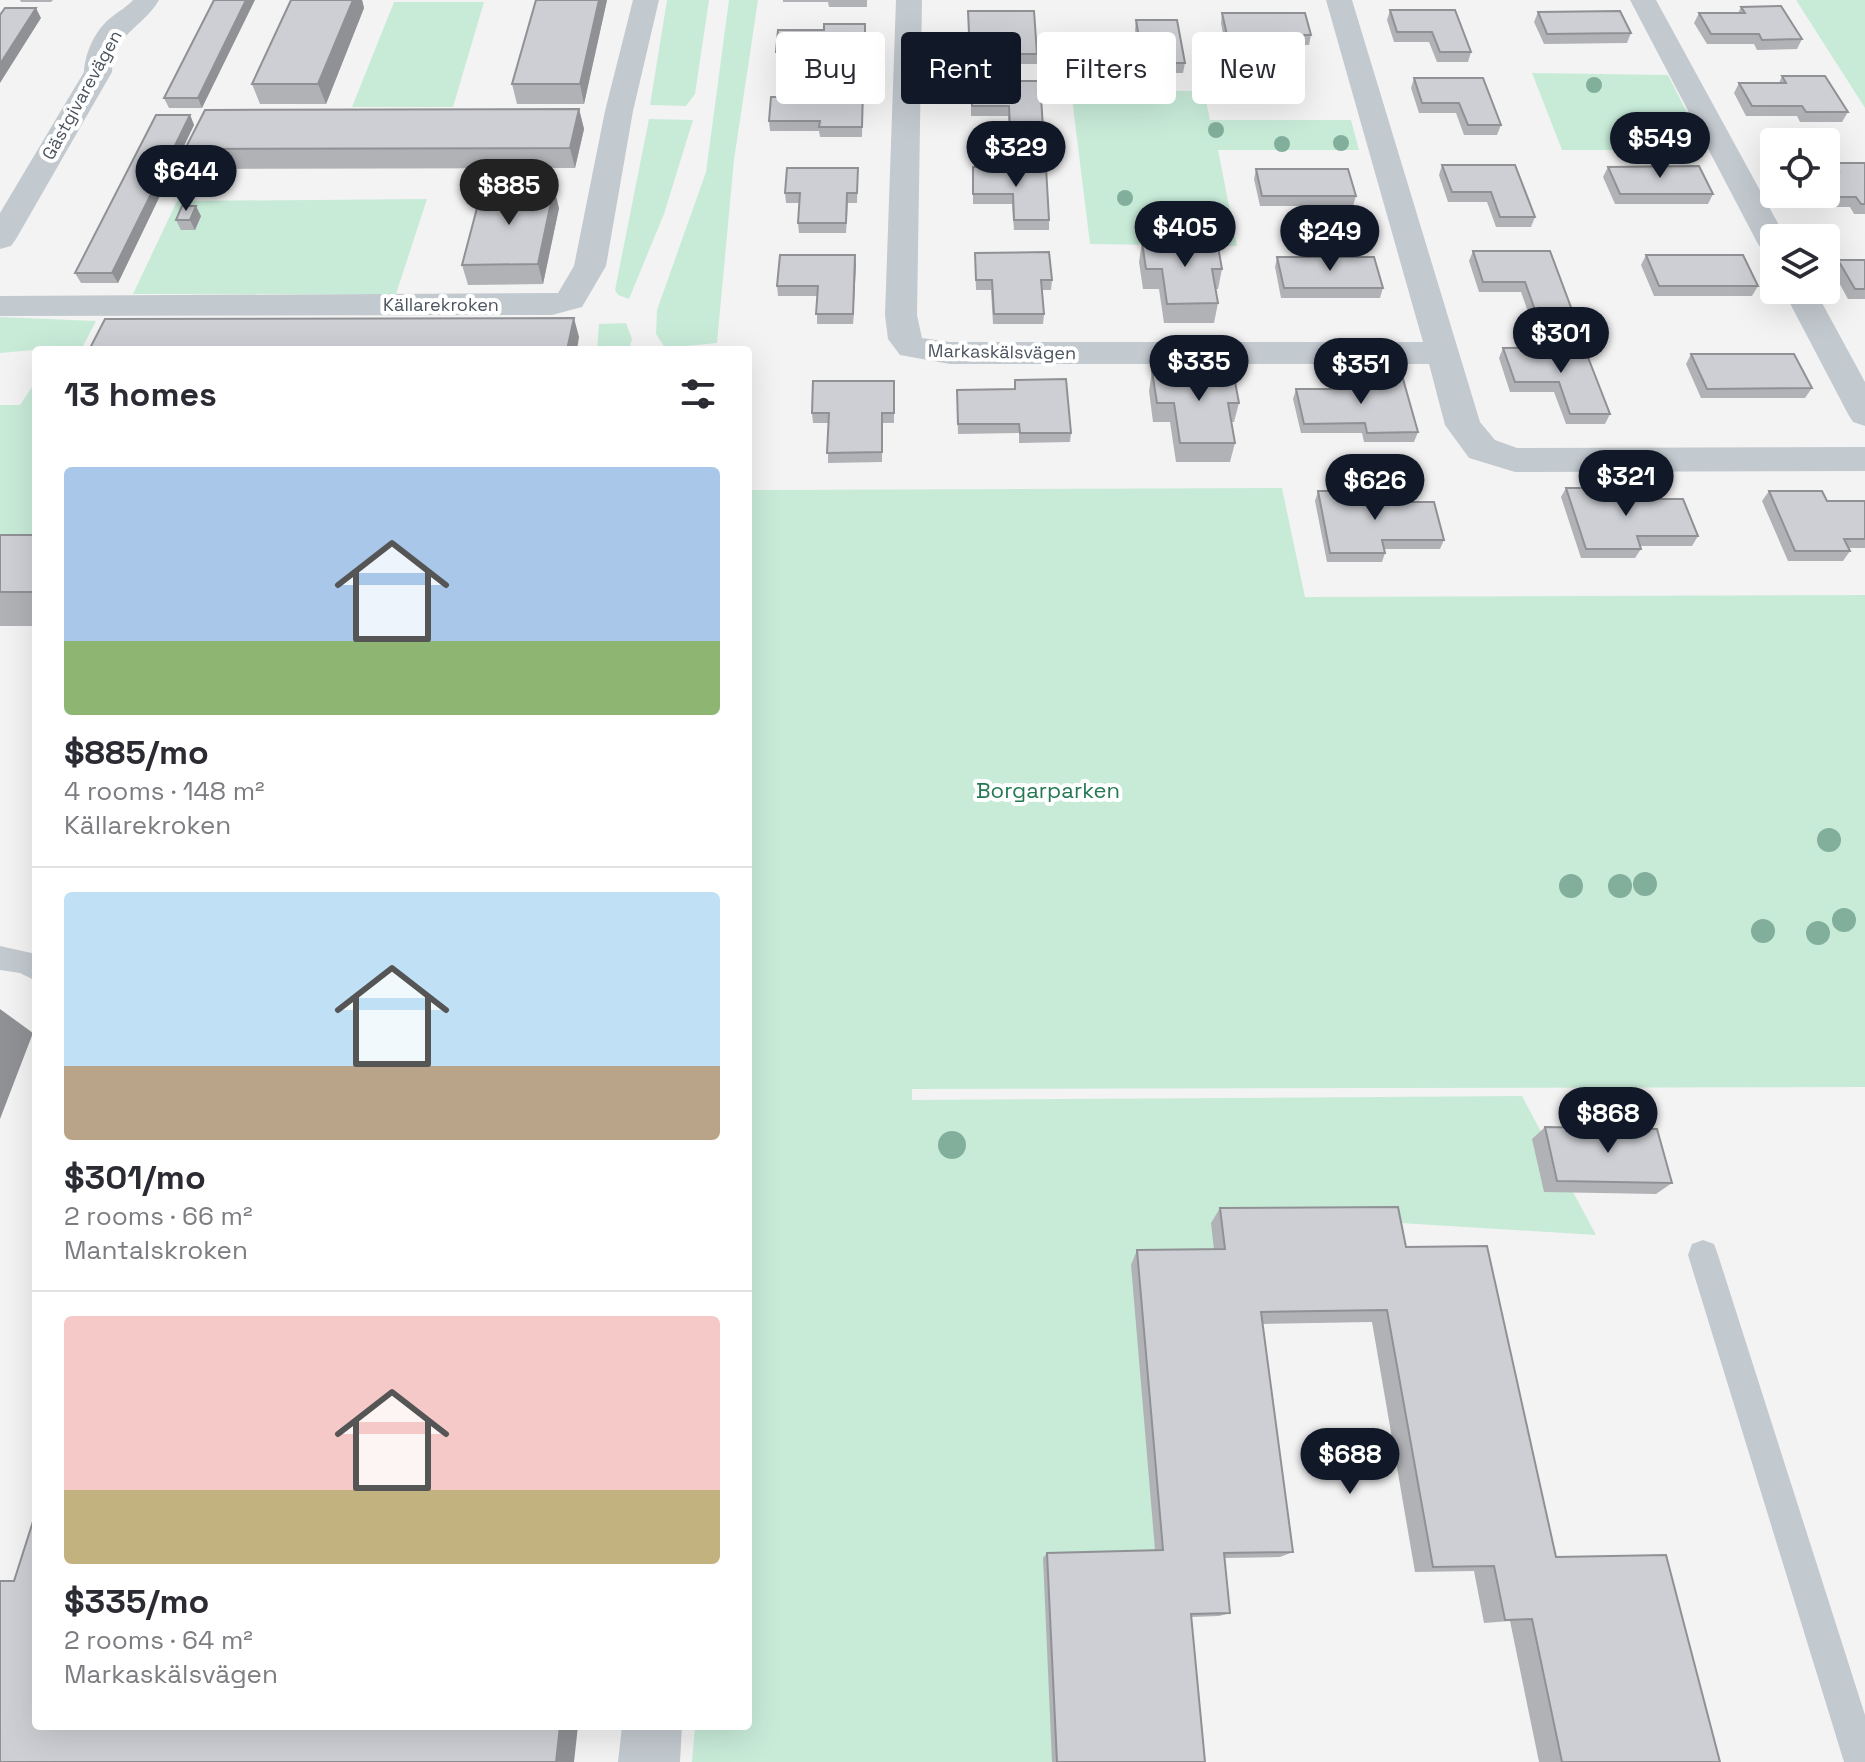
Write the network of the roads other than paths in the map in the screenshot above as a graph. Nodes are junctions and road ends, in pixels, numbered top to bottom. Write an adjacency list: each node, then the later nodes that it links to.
1 (146, 0): 7 (street, Gästgivarevägen)
2 (646, 0): 9 (street, Källarekroken)
3 (909, 0): 10 (street, Markaskälsvägen)
4 (1339, 0): 10 (street)
5 (1643, 0): 6 (street)
6 (1763, 224)
7 (0, 239)
8 (1806, 304): 11 (street)
9 (0, 306)
10 (1444, 353): 12 (street)
11 (1865, 414)
12 (1865, 459)
13 (0, 958): 14 (lane)
14 (32, 966)
15 (1703, 1255): 18 (lane)
16 (652, 1730): 17 (street)
17 (649, 1762)
18 (1862, 1762)

